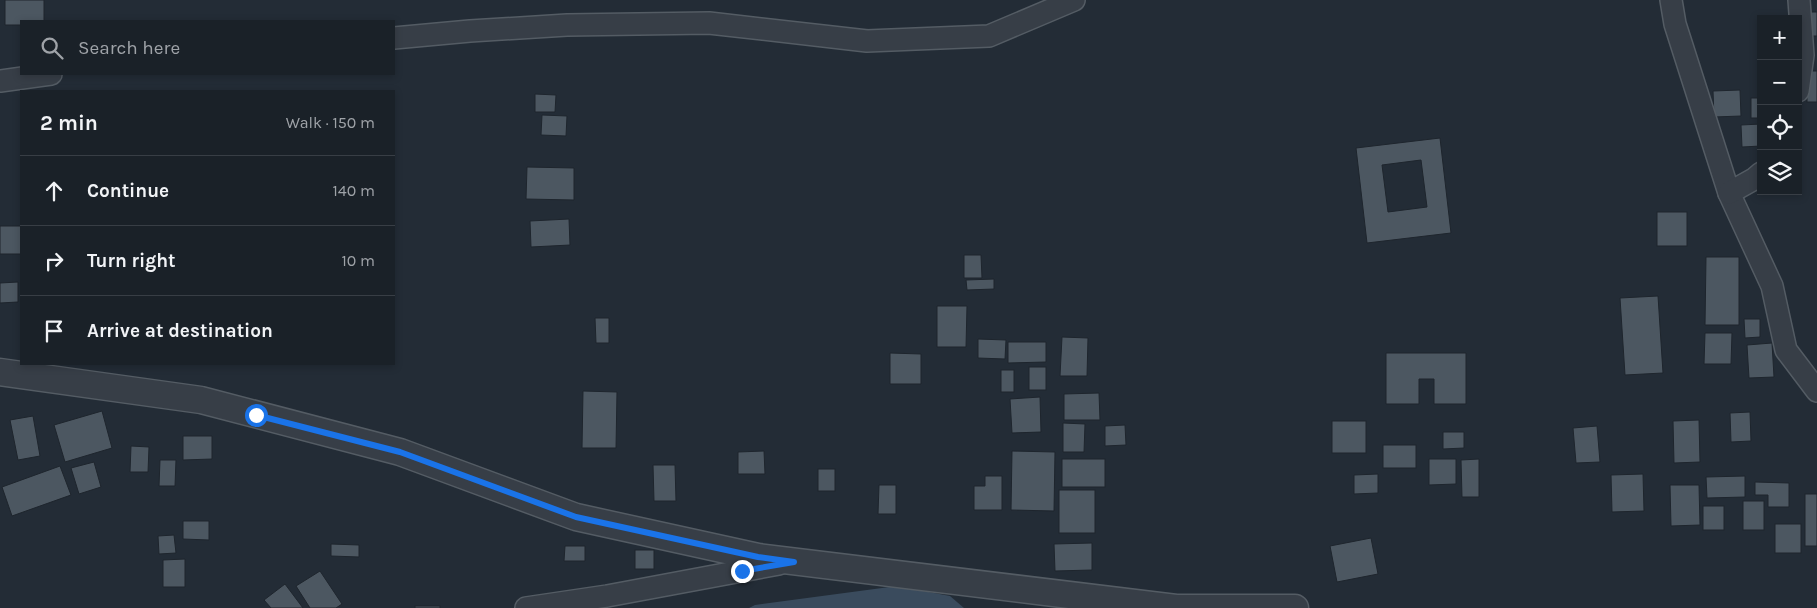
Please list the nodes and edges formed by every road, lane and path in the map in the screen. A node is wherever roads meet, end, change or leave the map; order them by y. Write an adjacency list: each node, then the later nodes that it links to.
1 (1074, 0): 4 (street)
2 (1671, 0): 9 (street)
3 (1799, 0): 5 (street)
4 (395, 38)
5 (1802, 62)
6 (43, 75): 7 (street)
7 (0, 81)
8 (1757, 176): 9 (street)
9 (1729, 194): 11 (street)
10 (0, 372): 12 (street)
11 (1817, 391)
12 (794, 562): 13 (street); 14 (street)
13 (526, 608)
14 (1295, 608)

